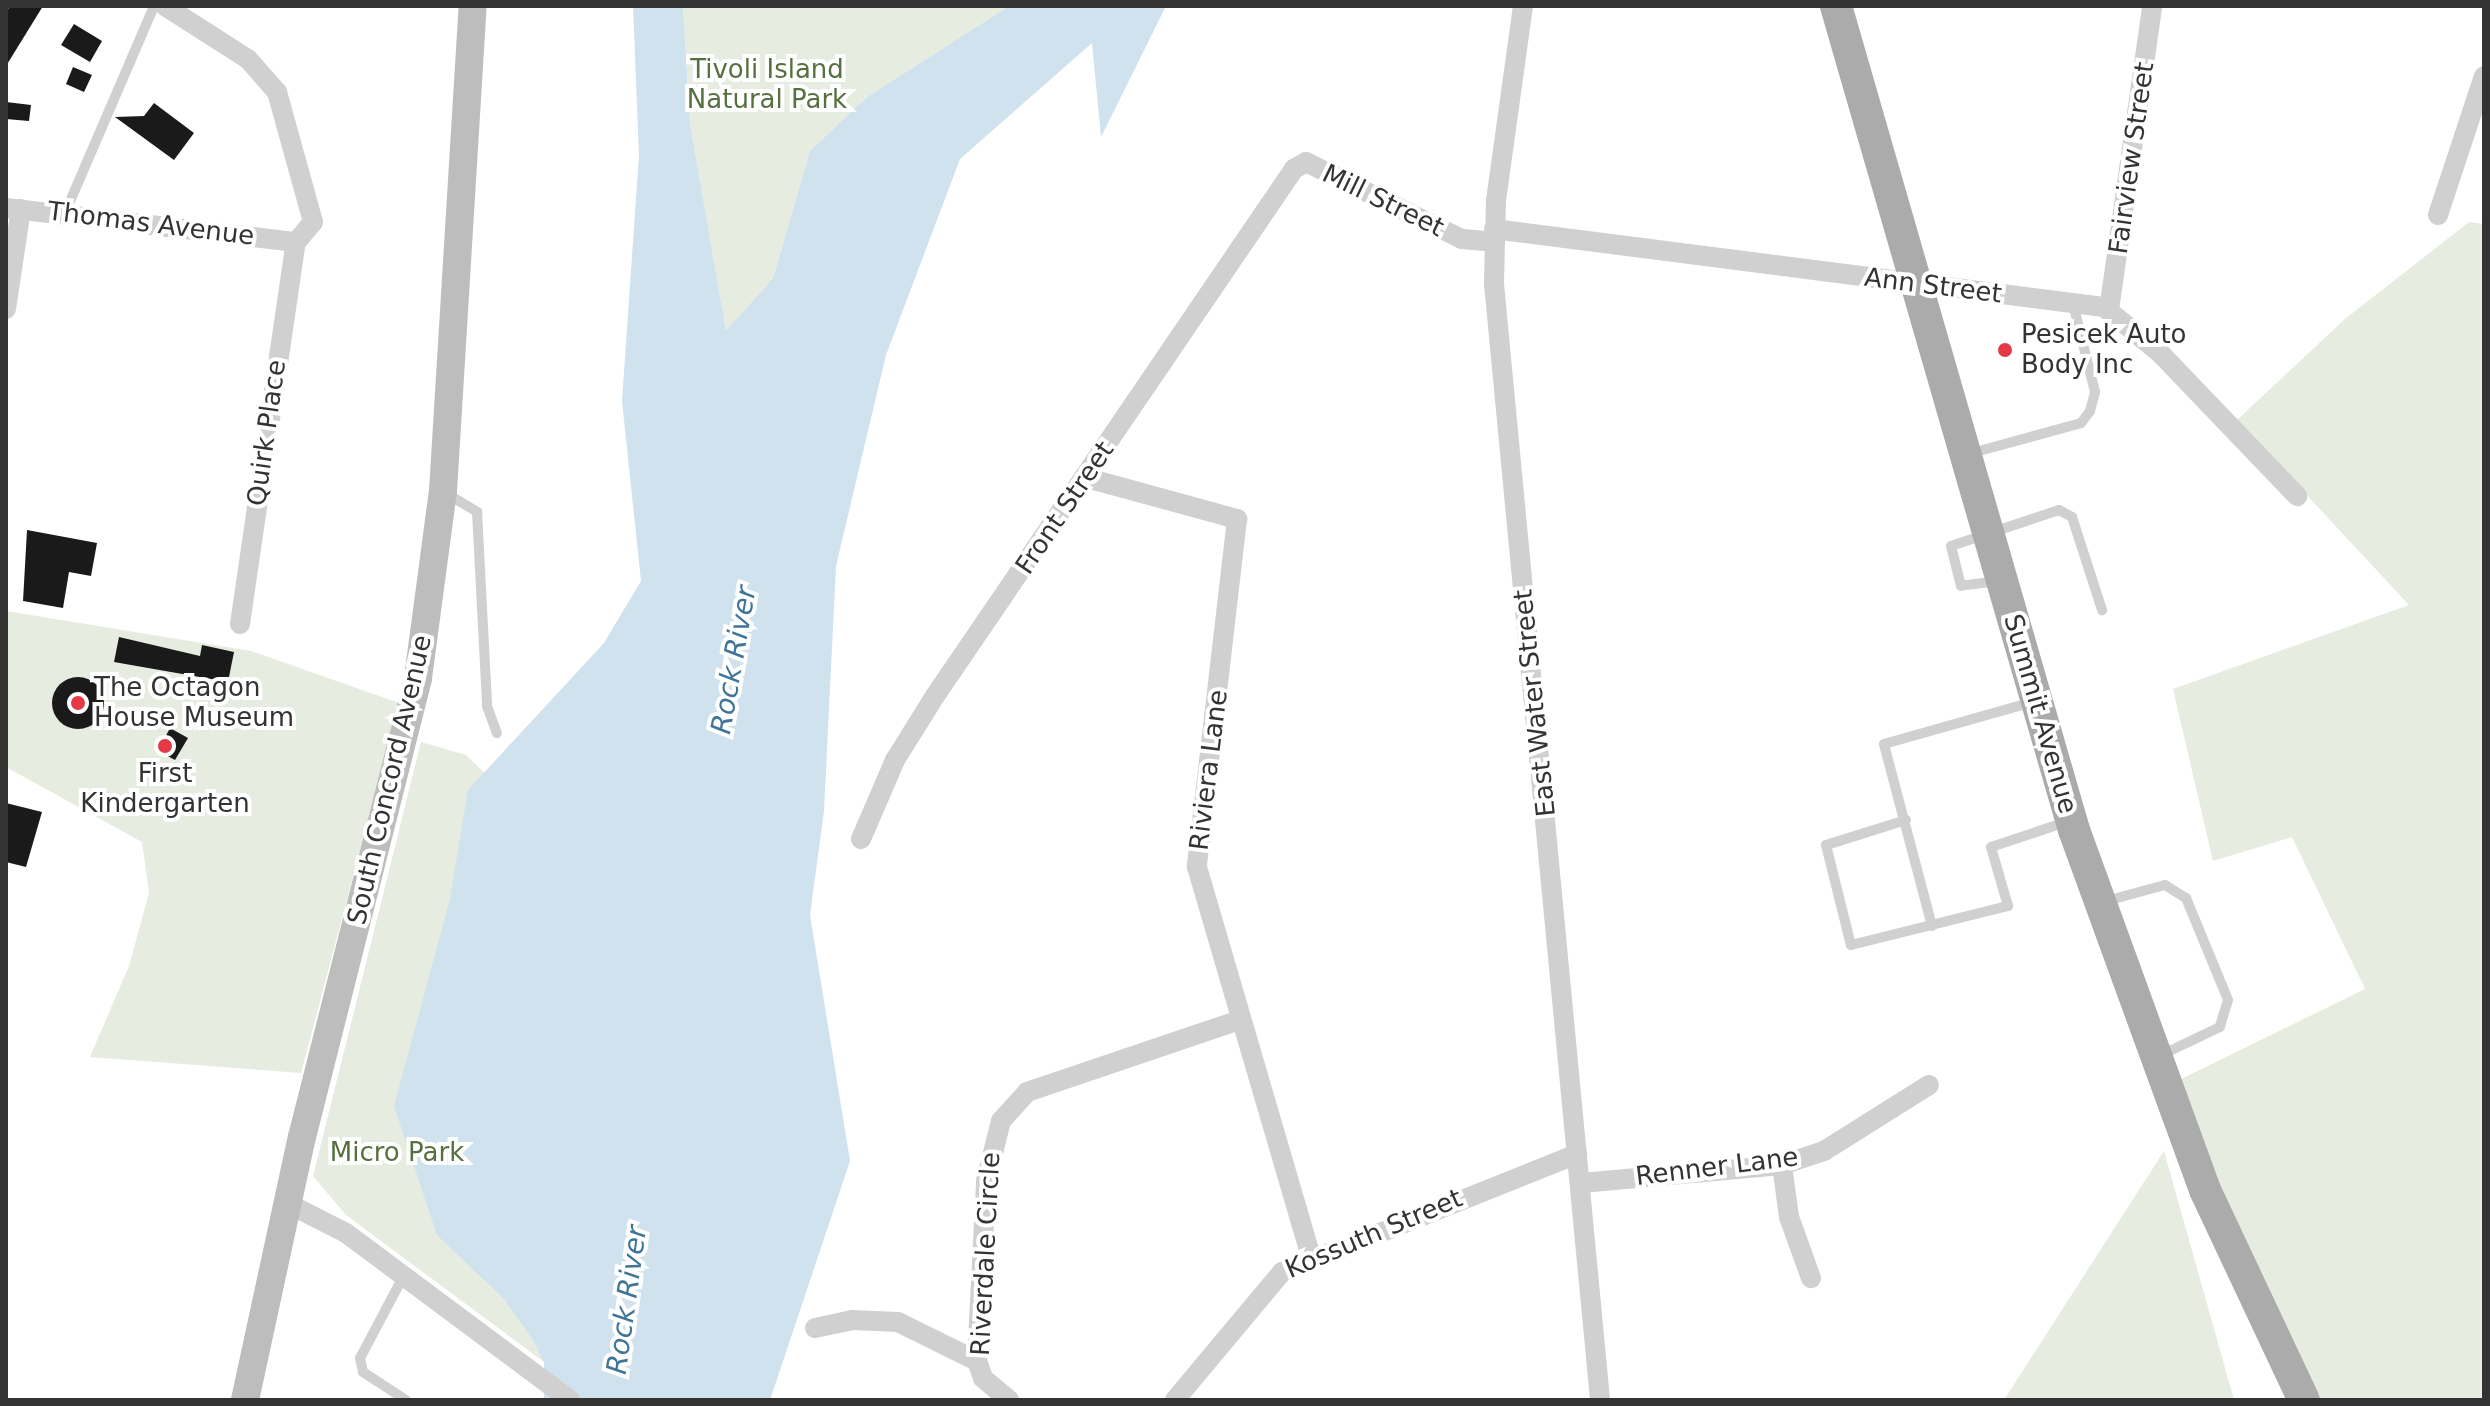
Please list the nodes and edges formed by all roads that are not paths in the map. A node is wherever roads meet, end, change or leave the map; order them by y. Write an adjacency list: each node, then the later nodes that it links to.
1 (154, 6): 10 (lane)
2 (165, 6): 13 (street, Quirk Place)
3 (473, 6): 20 (street, South Concord Avenue)
4 (1523, 6): 12 (street, East Water Street)
5 (1836, 6): 14 (main road, Summit Avenue)
6 (2152, 6): 17 (street, Fairview Street)
7 (2484, 76): 11 (street)
8 (1282, 185): 12 (street, Mill Street); 19 (street, Front Street)
9 (14, 208): 10 (street, Thomas Avenue); 16 (street)
10 (65, 213): 13 (street, Thomas Avenue)
11 (2438, 215)
12 (1494, 236): 14 (street, Ann Street); 35 (street, East Water Street)
13 (296, 242): 24 (street, Quirk Place)
14 (1914, 283): 15 (street, Ann Street); 18 (main road, Summit Avenue)
15 (2073, 304): 17 (street, Ann Street); 18 (lane)
16 (6, 309)
17 (2109, 310): 21 (street)
18 (1966, 455): 22 (main road, Summit Avenue)
19 (1087, 478): 29 (street, Front Street); 32 (street, Riviera Lane)
20 (443, 491): 26 (lane); 38 (street, South Concord Avenue)
21 (2297, 496)
22 (1987, 530): 23 (lane); 25 (main road, Summit Avenue)
23 (2102, 610)
24 (240, 624)
25 (2037, 701): 27 (lane); 28 (main road, Summit Avenue)
26 (497, 733)
27 (1906, 820): 31 (lane); 31 (lane)
28 (2071, 820): 30 (main road, Summit Avenue); 31 (lane)
29 (861, 839)
30 (2100, 902): 33 (main road, Summit Avenue); 33 (lane)
31 (1932, 926)
32 (1240, 1020): 39 (street, Riviera Lane); 43 (street, Riverdale Circle)
33 (2156, 1058): 50 (main road, Summit Avenue)
34 (1929, 1085): 36 (street, Renner Lane)
35 (1577, 1154): 37 (street, East Water Street); 39 (street, Kossuth Street)
36 (1782, 1165): 37 (street, Renner Lane); 41 (street)
37 (1581, 1183): 49 (street, East Water Street)
38 (287, 1203): 40 (street); 44 (street, South Concord Avenue)
39 (1311, 1256): 48 (street, Kossuth Street)
40 (404, 1275): 45 (lane); 46 (street)
41 (1811, 1278)
42 (815, 1328): 43 (street)
43 (977, 1361): 47 (street, Riverdale Circle)
44 (245, 1400)
45 (406, 1400)
46 (570, 1400)
47 (1009, 1400)
48 (1175, 1400)
49 (1600, 1400)
50 (2304, 1400)

